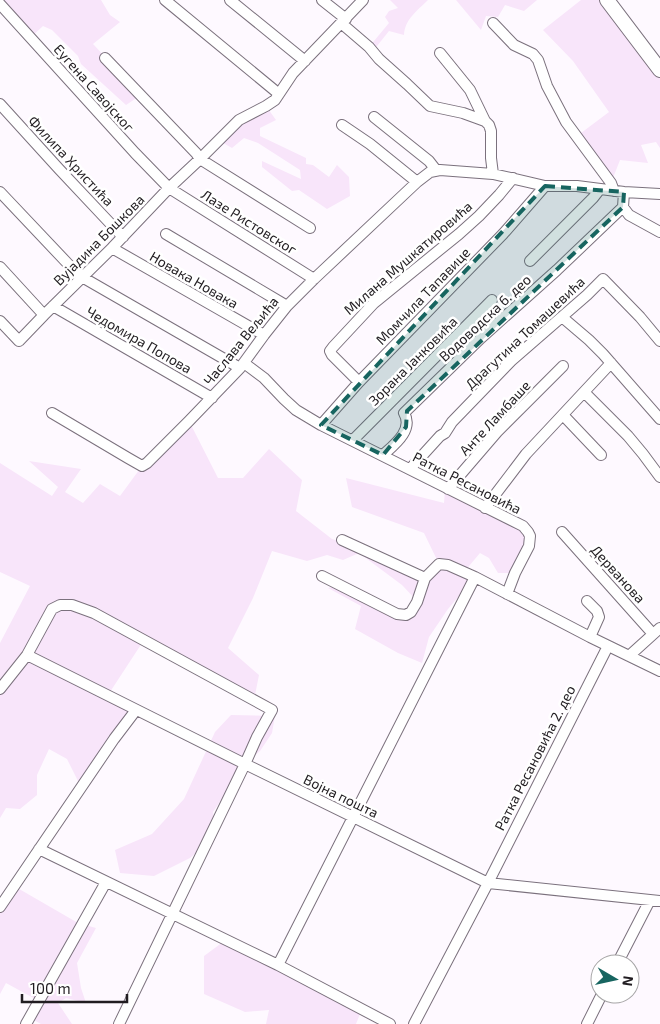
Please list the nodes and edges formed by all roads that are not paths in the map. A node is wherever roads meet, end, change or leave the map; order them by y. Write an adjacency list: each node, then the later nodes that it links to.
1 (165, 0): 13 (street)
2 (230, 0): 11 (street)
3 (322, 0): 7 (street)
4 (363, 0): 7 (street, Вујадина Бошкова)
5 (607, 0): 12 (main road)
6 (0, 4): 24 (street, Еугена Савојског)
7 (344, 21): 11 (street, Вујадина Бошкова); 16 (street)
8 (493, 23): 27 (street)
9 (440, 53): 16 (street)
10 (105, 58): 18 (street)
11 (305, 61): 13 (street, Вујадина Бошкова)
12 (660, 70)
13 (279, 94): 18 (street, Вујадина Бошкова)
14 (0, 104): 33 (street, Филипа Христића)
15 (374, 117): 19 (street)
16 (485, 121): 20 (street)
17 (342, 125): 22 (street)
18 (200, 159): 24 (street, Вујадина Бошкова); 30 (street)
19 (436, 170): 20 (street); 22 (street, Часлава Вељића)
20 (494, 174): 21 (street)
21 (514, 178): 23 (street); 52 (street, Милана Мушкатировића)
22 (417, 182): 38 (street, Часлава Вељића)
23 (545, 186): 25 (street); 52 (street, Момчила Тапавице)
24 (170, 188): 33 (street, Вујадина Бошкова); 38 (street, Лазе Ристовског)
25 (600, 189): 27 (street); 35 (street)
26 (0, 192): 37 (street, Ратка Ресановића)
27 (619, 192): 28 (street); 29 (street)
28 (660, 194)
29 (623, 207): 31 (street); 47 (street, Водоводска 6. део)
30 (310, 228)
31 (660, 232)
32 (166, 234): 41 (street)
33 (123, 237): 34 (street, Вујадина Бошкова)
34 (112, 248): 37 (street, Вујадина Бошкова); 46 (street, Новака Новака)
35 (530, 261)
36 (0, 267): 42 (street)
37 (82, 277): 40 (street, Вујадина Бошкова); 50 (street, Ратка Ресановића)
38 (314, 279): 41 (street, Часлава Вељића)
39 (492, 300): 45 (street, Зорана Јанковића)
40 (53, 306): 42 (street, Вујадина Бошкова); 54 (street, Чедомира Попова)
41 (287, 306): 46 (street, Часлава Вељића)
42 (44, 315): 44 (street, Вујадина Бошкова)
43 (562, 316): 48 (street, Драгутина Томашевића); 49 (street); 64 (street, Драгутина Томашевића)
44 (0, 322)
45 (468, 324): 47 (street); 55 (street, Зорана Јанковића)
46 (264, 335): 50 (street, Часлава Вељића)
47 (481, 338): 57 (street, Водоводска 6. део)
48 (660, 341)
49 (611, 363): 53 (street); 59 (street)
50 (242, 365): 54 (street, Часлава Вељића); 60 (street, Ратка Ресановића)
51 (563, 366): 66 (street, Анте Ламбаше)
52 (359, 382): 60 (street, Момчила Тапавице)
53 (584, 392): 58 (street); 65 (street)
54 (212, 398): 56 (street, Часлава Вељића)
55 (389, 405): 57 (street); 61 (street, Зорана Јанковића)
56 (52, 413)
57 (404, 413): 63 (street)
58 (563, 415): 62 (street); 67 (street)
59 (660, 419)
60 (320, 425): 61 (street, Ратка Ресановића)
61 (353, 440): 63 (street, Ратка Ресановића)
62 (601, 454)
63 (383, 455): 64 (street, Ратка Ресановића)
64 (410, 470): 66 (street, Ратка Ресановића)
65 (660, 477)
66 (448, 489): 67 (street, Ратка Ресановића)
67 (485, 508): 73 (street, Ратка Ресановића)
68 (562, 532): 75 (street, Дерванова)
69 (342, 540): 72 (street)
70 (322, 576): 72 (street)
71 (475, 577): 72 (street); 73 (street); 84 (street)
72 (425, 578)
73 (507, 594): 76 (street)
74 (587, 601): 76 (street)
75 (657, 631): 79 (street)
76 (590, 637): 77 (street)
77 (608, 646): 79 (street); 87 (street, Ратка Ресановића 2. део)
78 (27, 655): 81 (street); 82 (street, Војна пошта); 83 (street)
79 (630, 656): 80 (street)
80 (660, 671)
81 (0, 689)
82 (136, 710): 83 (street, Војна пошта); 85 (street)
83 (245, 764): 84 (street, Војна пошта); 90 (street)
84 (353, 818): 87 (street, Војна пошта); 92 (street)
85 (39, 849): 86 (street); 89 (street)
86 (106, 882): 90 (street); 94 (street)
87 (488, 883): 88 (street, Војна пошта); 97 (street, Ратка Ресановића 2. део)
88 (655, 900): 91 (street)
89 (0, 907)
90 (172, 914): 92 (street); 95 (street)
91 (623, 954)
92 (278, 965): 96 (street)
93 (597, 1004): 98 (street)
94 (26, 1024)
95 (119, 1024)
96 (390, 1024)
97 (414, 1024)
98 (587, 1024)

